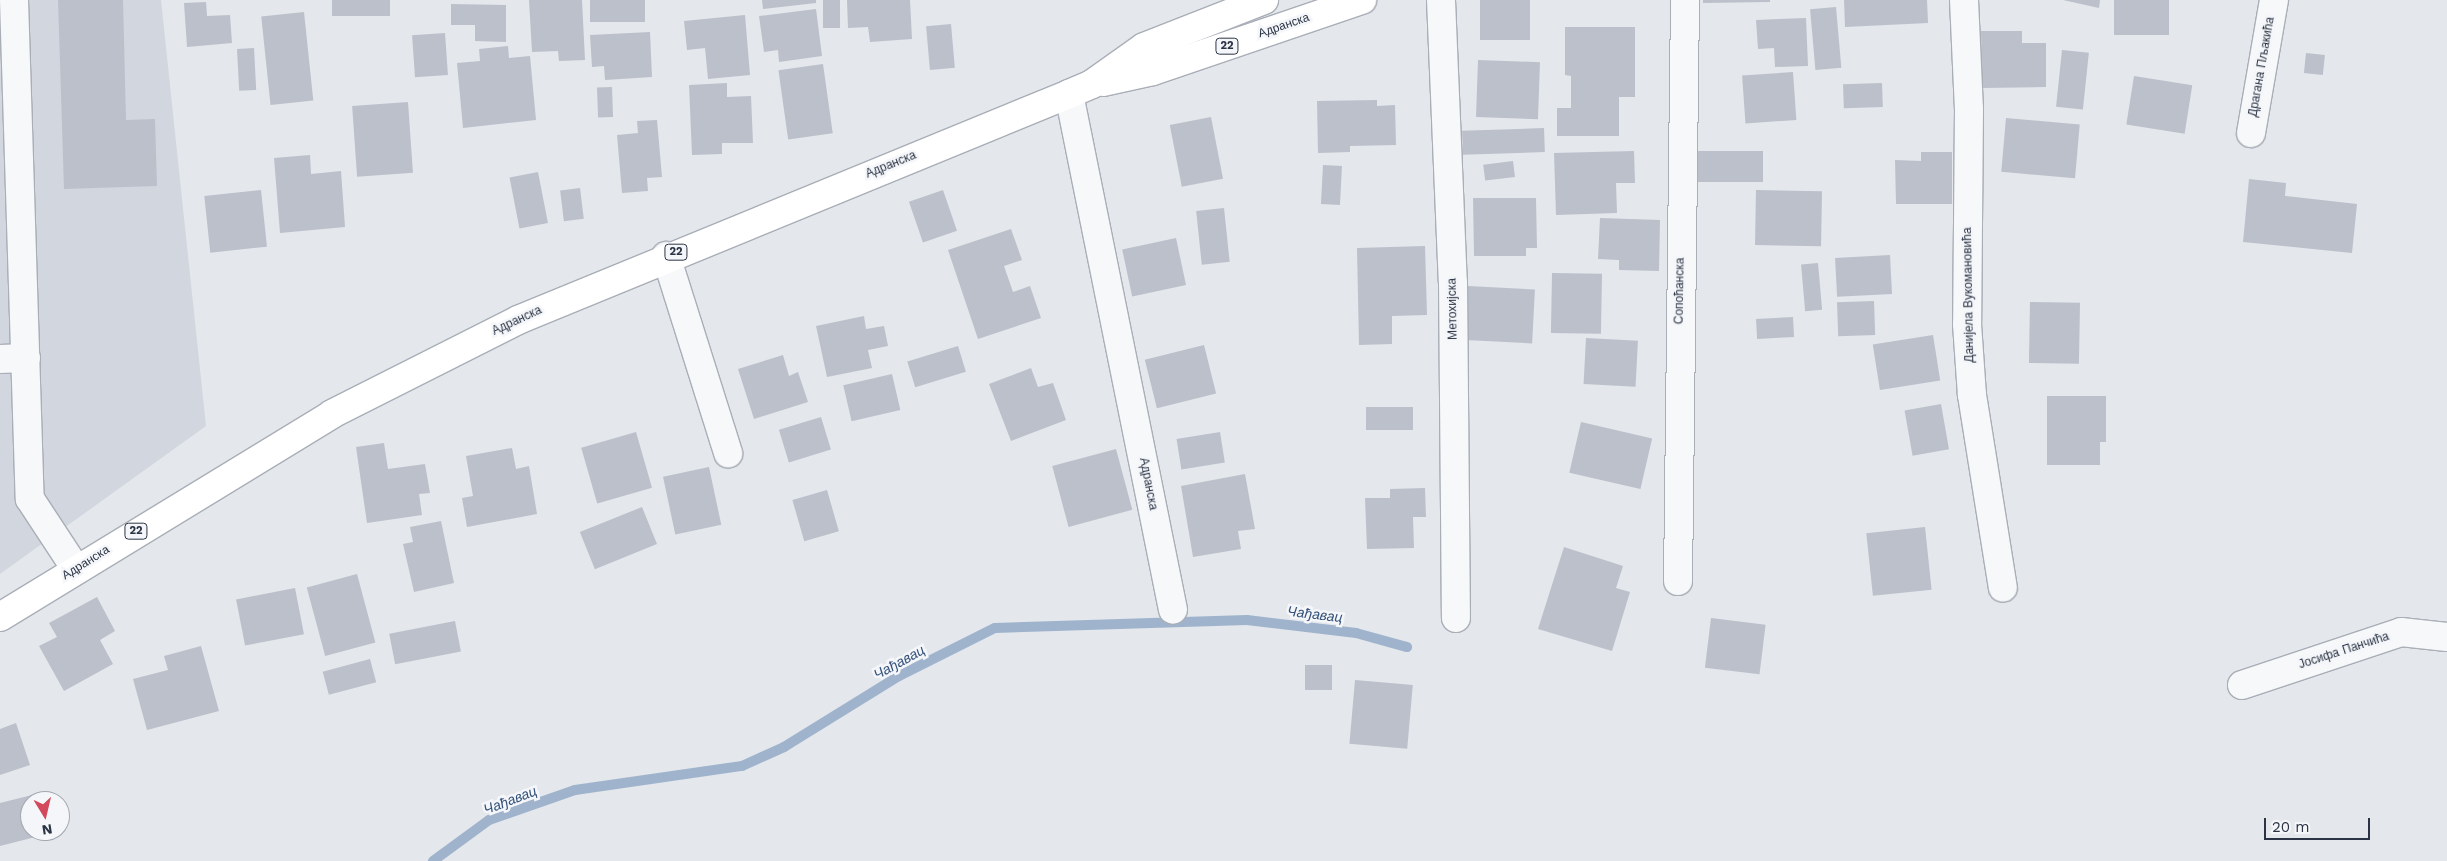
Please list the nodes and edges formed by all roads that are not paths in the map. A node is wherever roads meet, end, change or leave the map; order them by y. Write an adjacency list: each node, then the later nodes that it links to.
1 (14, 0): 9 (street)
2 (1264, 0): 8 (main road, Адранска / 22)
3 (1362, 0): 8 (main road, Адранска / 22)
4 (1441, 0): 19 (street, Метохијска)
5 (1685, 0): 15 (street, Сопоћанска)
6 (1964, 0): 16 (street, Данијела Вукомановића)
7 (2274, 0): 10 (street, Драгана Пљакића)
8 (1080, 89): 11 (main road, Адранска / 22); 17 (street, Адранска)
9 (9, 103): 12 (street)
10 (2251, 133)
11 (666, 256): 13 (street); 14 (main road, Адранска / 22)
12 (13, 359): 14 (street)
13 (728, 453)
14 (76, 569): 18 (main road, Адранска / 22)
15 (1678, 582)
16 (2003, 588)
17 (1173, 610)
18 (0, 617)
19 (1456, 618)
20 (2447, 637): 21 (street, Јосифа Панчића)
21 (2242, 685)

